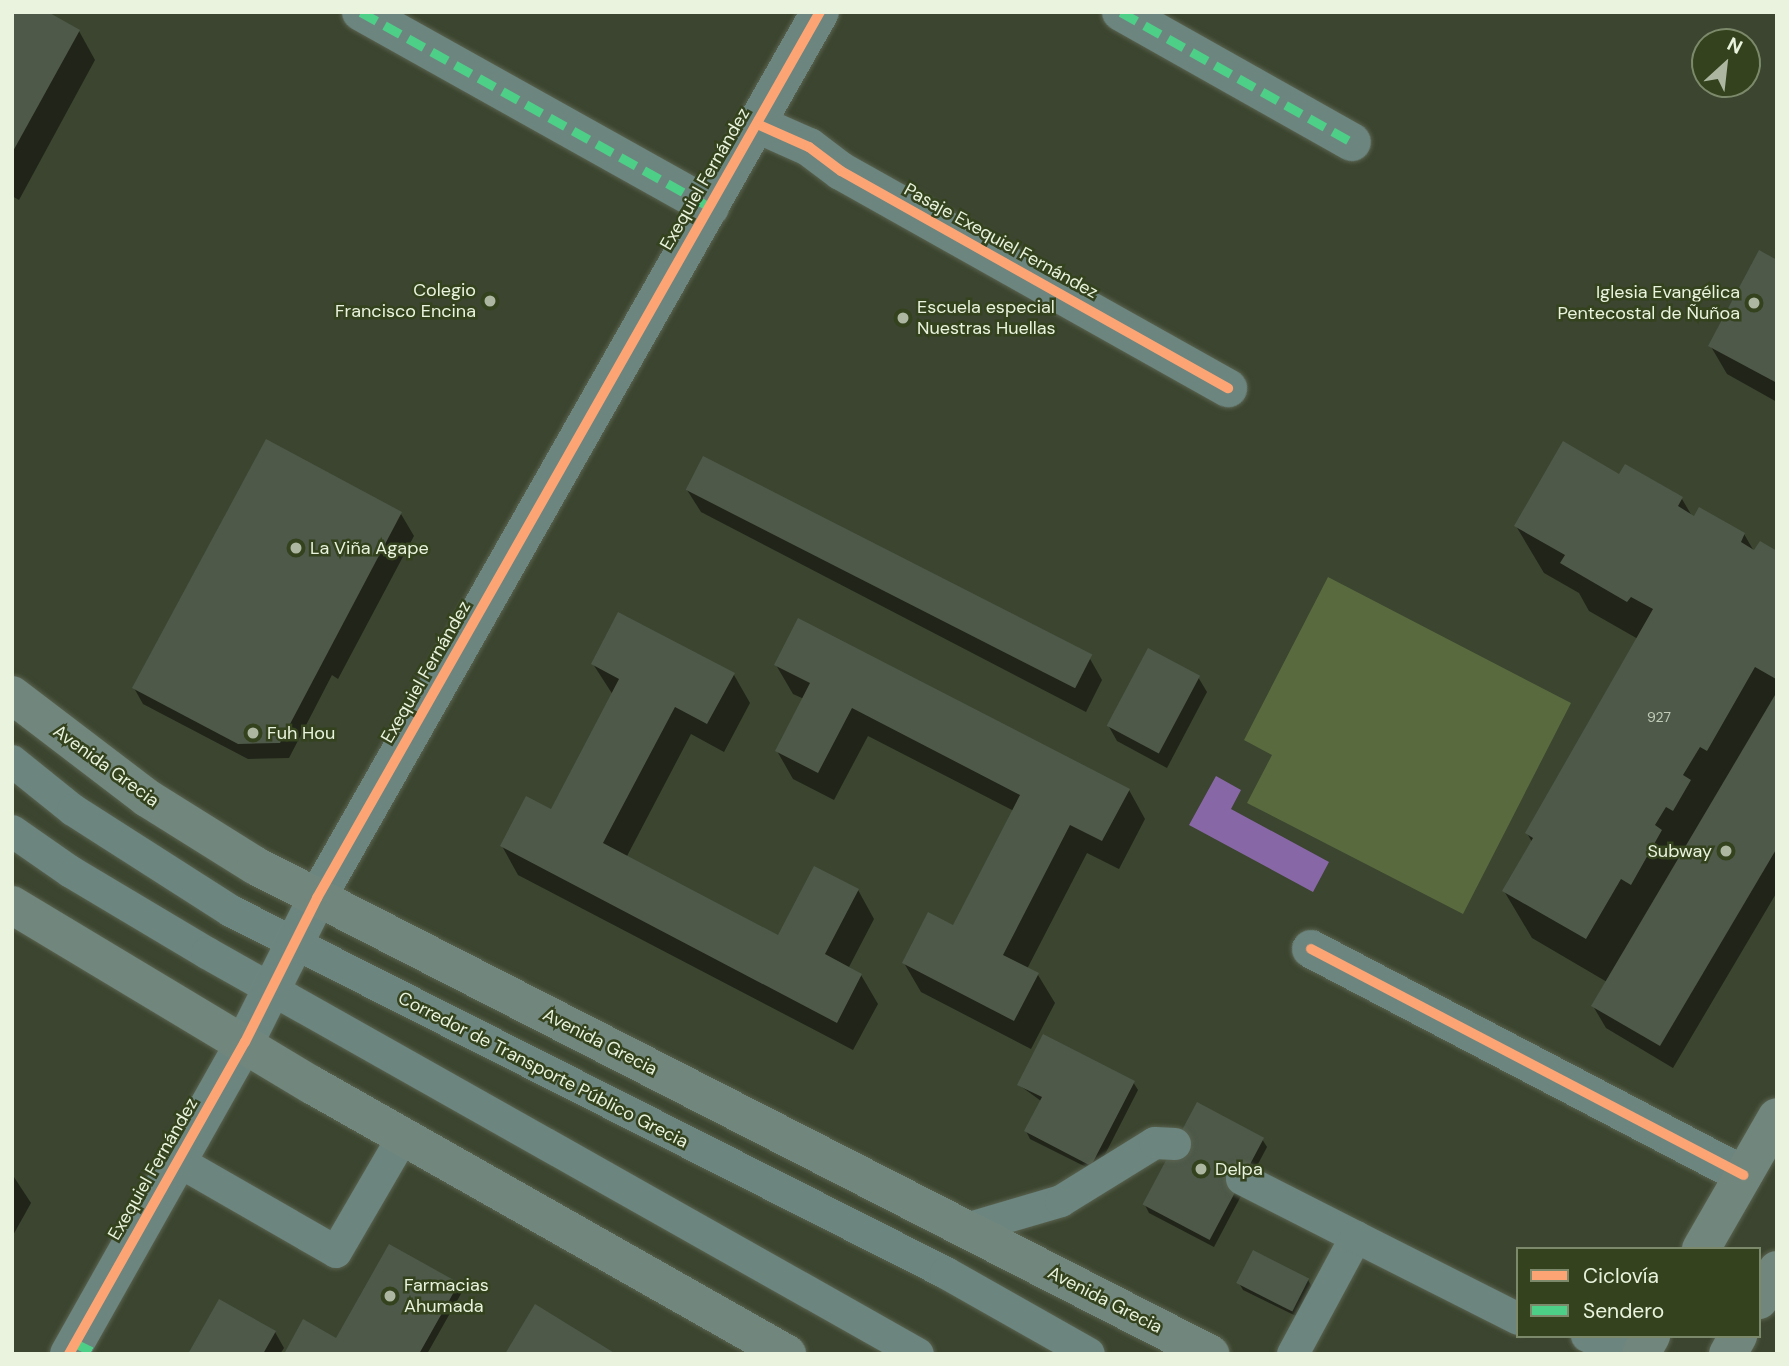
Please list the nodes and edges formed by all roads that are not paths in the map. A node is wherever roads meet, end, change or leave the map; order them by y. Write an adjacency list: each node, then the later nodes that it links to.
1 (361, 12): 6 (street)
2 (820, 12): 4 (street, Exequiel Fernández)
3 (1121, 12): 5 (street)
4 (757, 124): 6 (street, Exequiel Fernández); 7 (street, Pasaje Exequiel Fernández)
5 (1352, 142)
6 (710, 207): 11 (street, Exequiel Fernández)
7 (1228, 388)
8 (12, 695): 11 (main road, Avenida Grecia)
9 (12, 761): 13 (lane, Corredor de Transporte Público Grecia)
10 (12, 831): 15 (lane)
11 (317, 898): 13 (street, Exequiel Fernández); 23 (main road, Avenida Grecia)
12 (12, 905): 16 (main road)
13 (294, 943): 15 (street, Exequiel Fernández); 35 (lane, Corredor de Transporte Público Grecia)
14 (1311, 949): 21 (street)
15 (272, 988): 16 (street, Exequiel Fernández); 34 (lane)
16 (245, 1042): 18 (main road); 20 (street, Exequiel Fernández)
17 (1777, 1117): 21 (main road)
18 (403, 1137): 20 (lane); 33 (main road)
19 (1175, 1144): 23 (lane)
20 (178, 1161): 32 (street, Exequiel Fernández)
21 (1743, 1175): 25 (main road)
22 (1242, 1179): 24 (lane)
23 (966, 1228): 36 (main road, Avenida Grecia)
24 (1356, 1237): 28 (lane); 37 (lane)
25 (1702, 1247)
26 (1777, 1270): 27 (main road)
27 (1761, 1297)
28 (1516, 1318)
29 (1591, 1338): 38 (lane)
30 (1650, 1338): 39 (main road)
31 (1737, 1338): 40 (main road)
32 (80, 1350)
33 (787, 1354)
34 (918, 1354)
35 (1089, 1354)
36 (1210, 1354)
37 (1293, 1354)
38 (1626, 1354)
39 (1641, 1354)
40 (1728, 1354)

